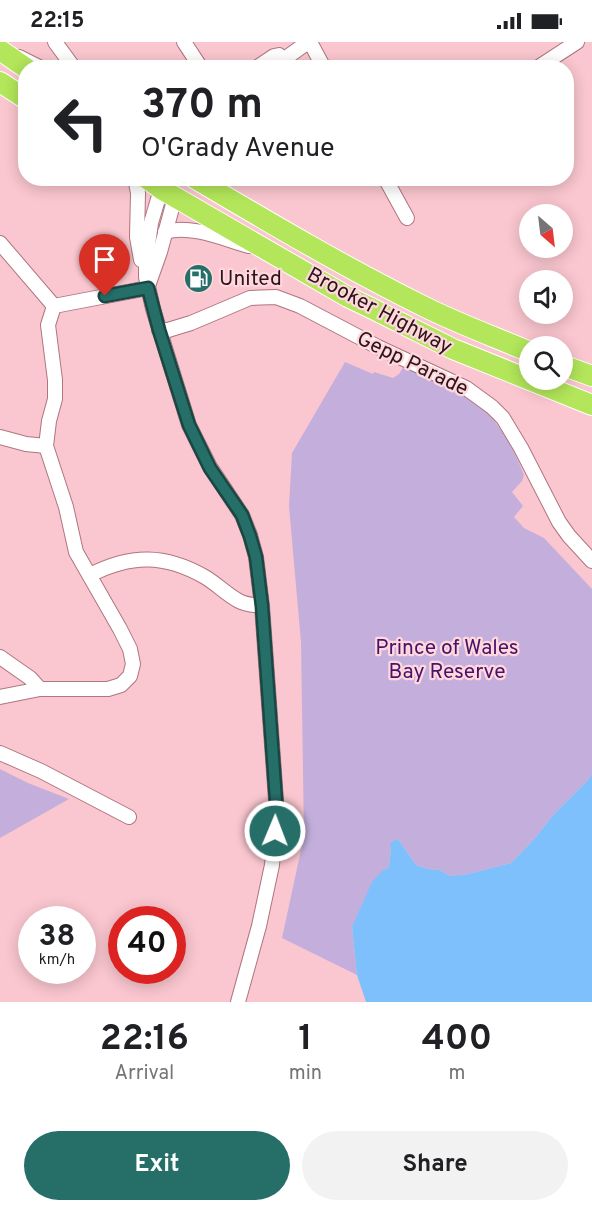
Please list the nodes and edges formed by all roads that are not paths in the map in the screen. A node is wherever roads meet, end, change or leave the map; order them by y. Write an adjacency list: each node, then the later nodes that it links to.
1 (55, 42): 7 (street)
2 (184, 42): 8 (street)
3 (577, 42): 12 (street)
4 (304, 44): 9 (street); 10 (street); 11 (street)
5 (0, 50): 6 (street); 13 (highway)
6 (23, 60)
7 (68, 60)
8 (195, 60)
9 (268, 60)
10 (283, 60)
11 (317, 60)
12 (549, 60)
13 (18, 62)
14 (0, 82): 15 (highway)
15 (18, 94)
16 (137, 186): 26 (street)
17 (165, 186): 26 (street)
18 (166, 186): 23 (street)
19 (169, 186): 25 (highway, Brooker Highway)
20 (215, 186): 29 (highway, Brooker Highway)
21 (389, 186): 22 (street)
22 (407, 218)
23 (165, 232): 25 (street); 26 (street)
24 (0, 243): 27 (street)
25 (272, 252): 32 (highway, Brooker Highway)
26 (148, 283): 27 (street); 28 (street)
27 (54, 306): 34 (street)
28 (159, 330): 35 (street, Gepp Parade); 37 (street)
29 (519, 347)
30 (573, 369): 31 (highway)
31 (592, 376)
32 (592, 405)
33 (0, 437): 34 (street)
34 (46, 446): 36 (street)
35 (592, 561)
36 (90, 575): 37 (street); 39 (street)
37 (262, 606): 43 (street)
38 (0, 657): 39 (street)
39 (40, 689): 40 (street)
40 (0, 697)
41 (0, 753): 42 (street)
42 (129, 817)
43 (238, 1002)

